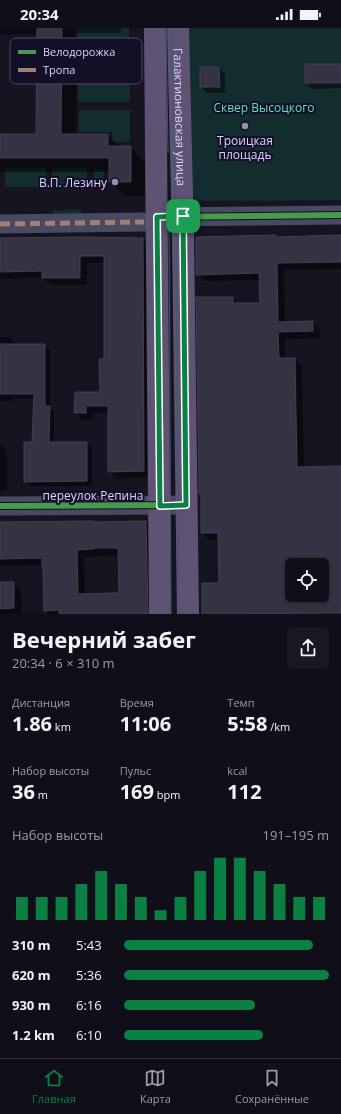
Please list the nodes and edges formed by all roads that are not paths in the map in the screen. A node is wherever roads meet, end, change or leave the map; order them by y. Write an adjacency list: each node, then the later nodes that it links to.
1 (155, 28): 5 (main road, Галактионовская улица)
2 (178, 28): 4 (main road, Галактионовская улица)
3 (341, 215): 4 (street)
4 (183, 216): 5 (street); 7 (main road, Галактионовская улица)
5 (151, 220): 6 (street); 9 (main road, Галактионовская улица)
6 (0, 224)
7 (186, 505): 9 (street, переулок Репина); 11 (main road, Галактионовская улица)
8 (0, 506): 9 (street, переулок Репина)
9 (160, 506): 10 (main road, Галактионовская улица)
10 (160, 614)
11 (188, 614)

